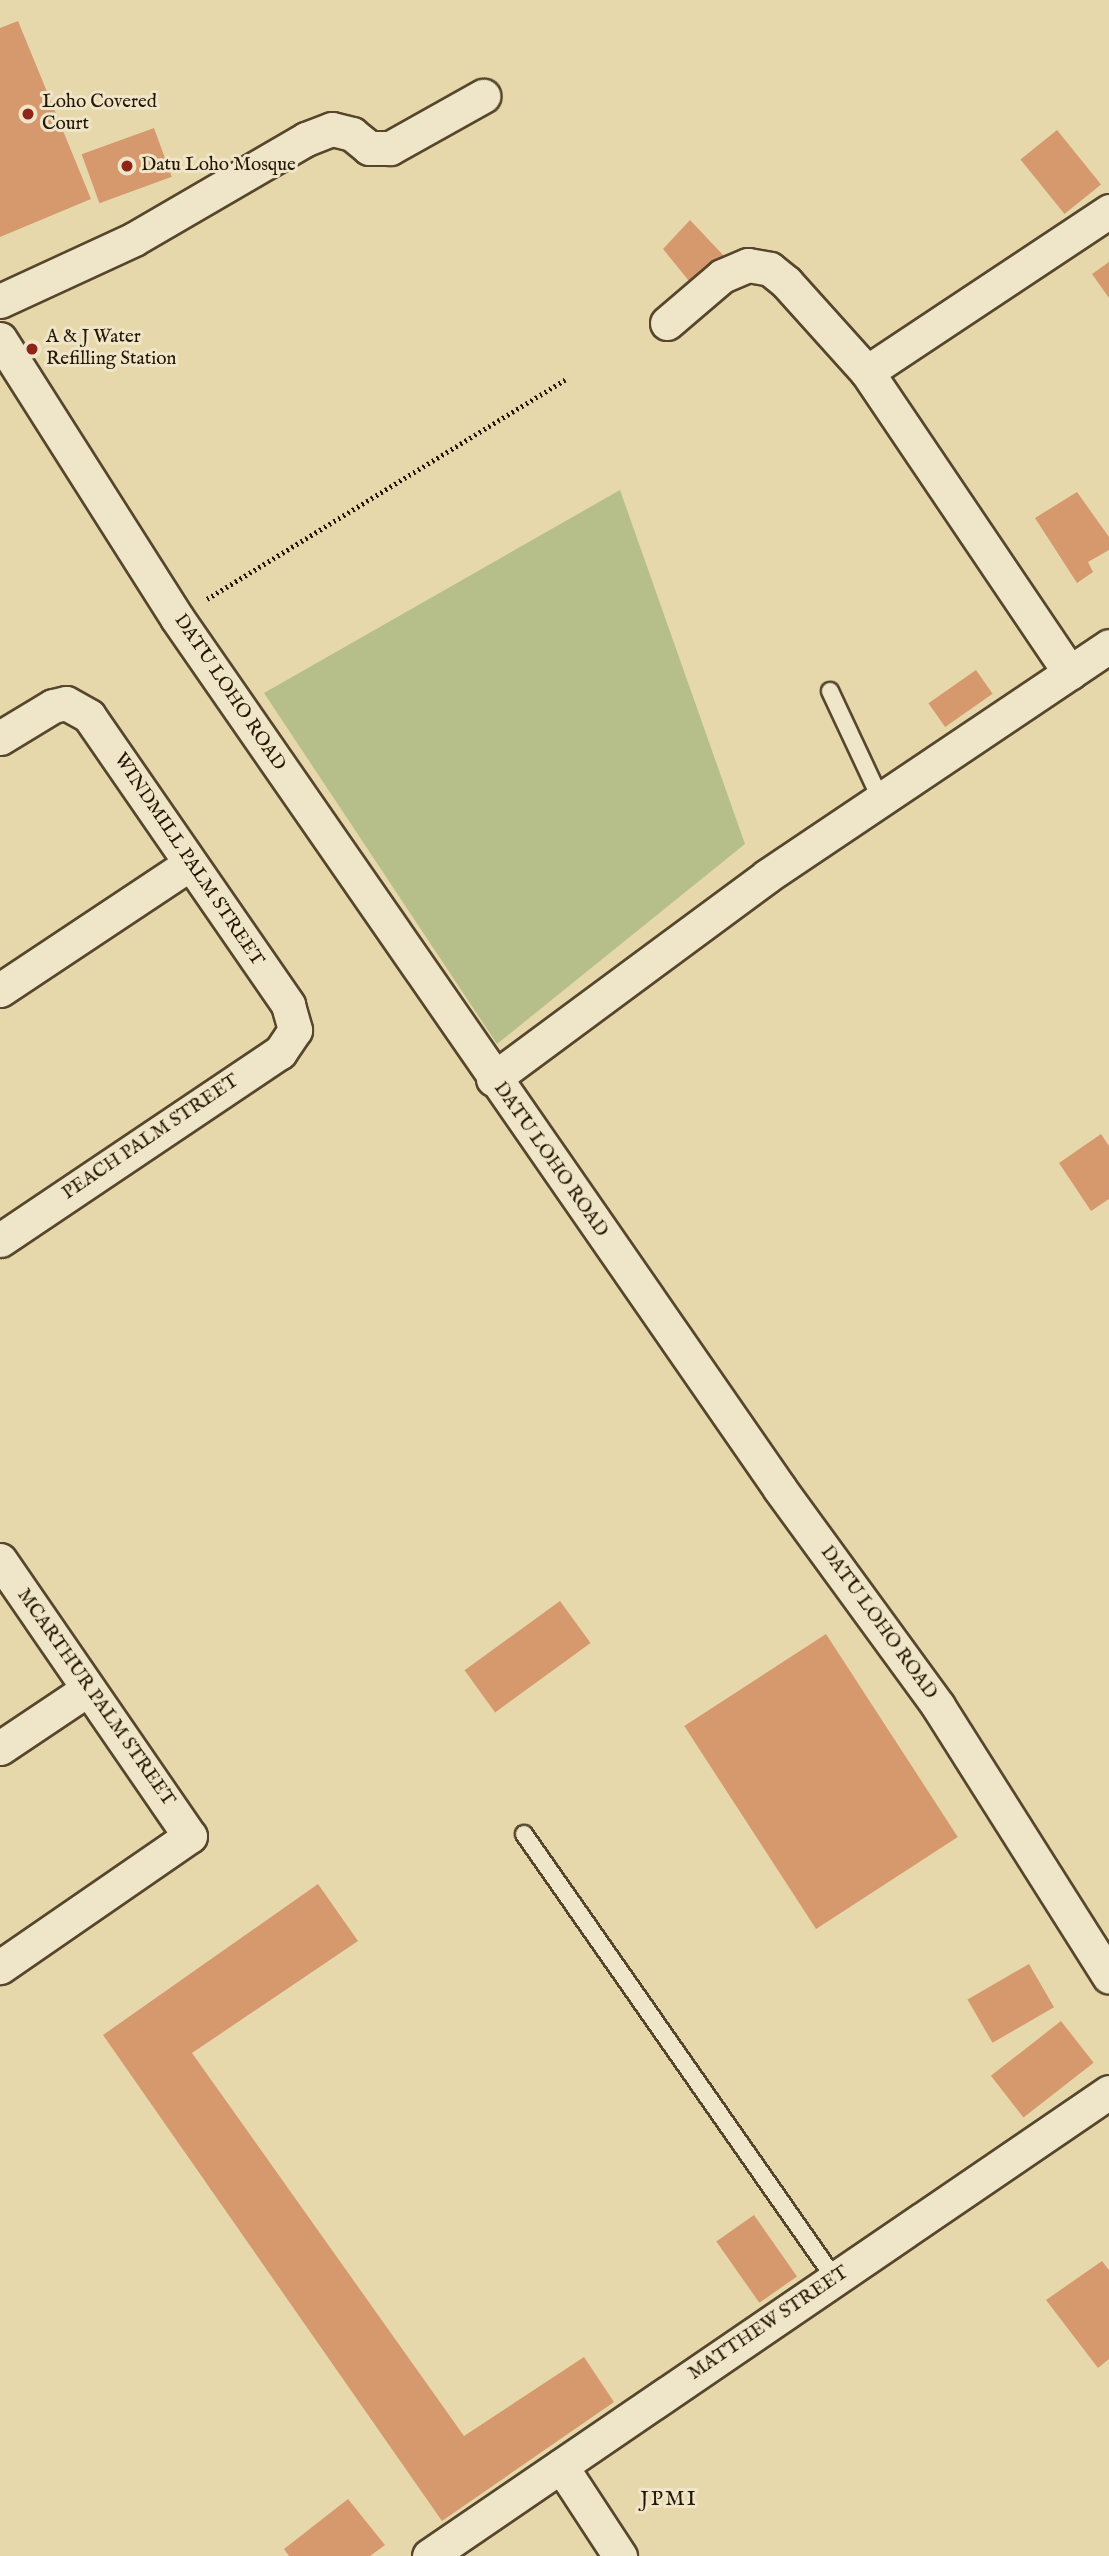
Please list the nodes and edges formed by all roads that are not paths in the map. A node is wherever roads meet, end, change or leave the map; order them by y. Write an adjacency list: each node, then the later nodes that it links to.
1 (483, 96): 3 (street)
2 (1109, 211): 6 (street)
3 (0, 301)
4 (667, 323): 6 (street)
5 (0, 339): 15 (street, DATU LOHO ROAD)
6 (867, 372): 8 (street)
7 (1109, 646): 8 (street)
8 (1070, 673): 11 (street)
9 (830, 691): 11 (lane)
10 (0, 738): 12 (street, WINDMILL PALM STREET)
11 (882, 802): 15 (street)
12 (191, 864): 13 (street); 14 (street, WINDMILL PALM STREET)
13 (0, 990)
14 (295, 1030): 16 (street, PEACH PALM STREET)
15 (493, 1079): 22 (street, DATU LOHO ROAD)
16 (0, 1240)
17 (0, 1560): 18 (street, MCARTHUR PALM STREET)
18 (88, 1689): 19 (street); 21 (street, MCARTHUR PALM STREET)
19 (0, 1748)
20 (524, 1833): 24 (lane)
21 (0, 1967)
22 (1109, 1976)
23 (1109, 2092): 24 (street, MATTHEW STREET)
24 (835, 2278): 25 (street, MATTHEW STREET)
25 (561, 2466): 26 (street, MATTHEW STREET); 27 (street)
26 (429, 2556)
27 (620, 2556)

